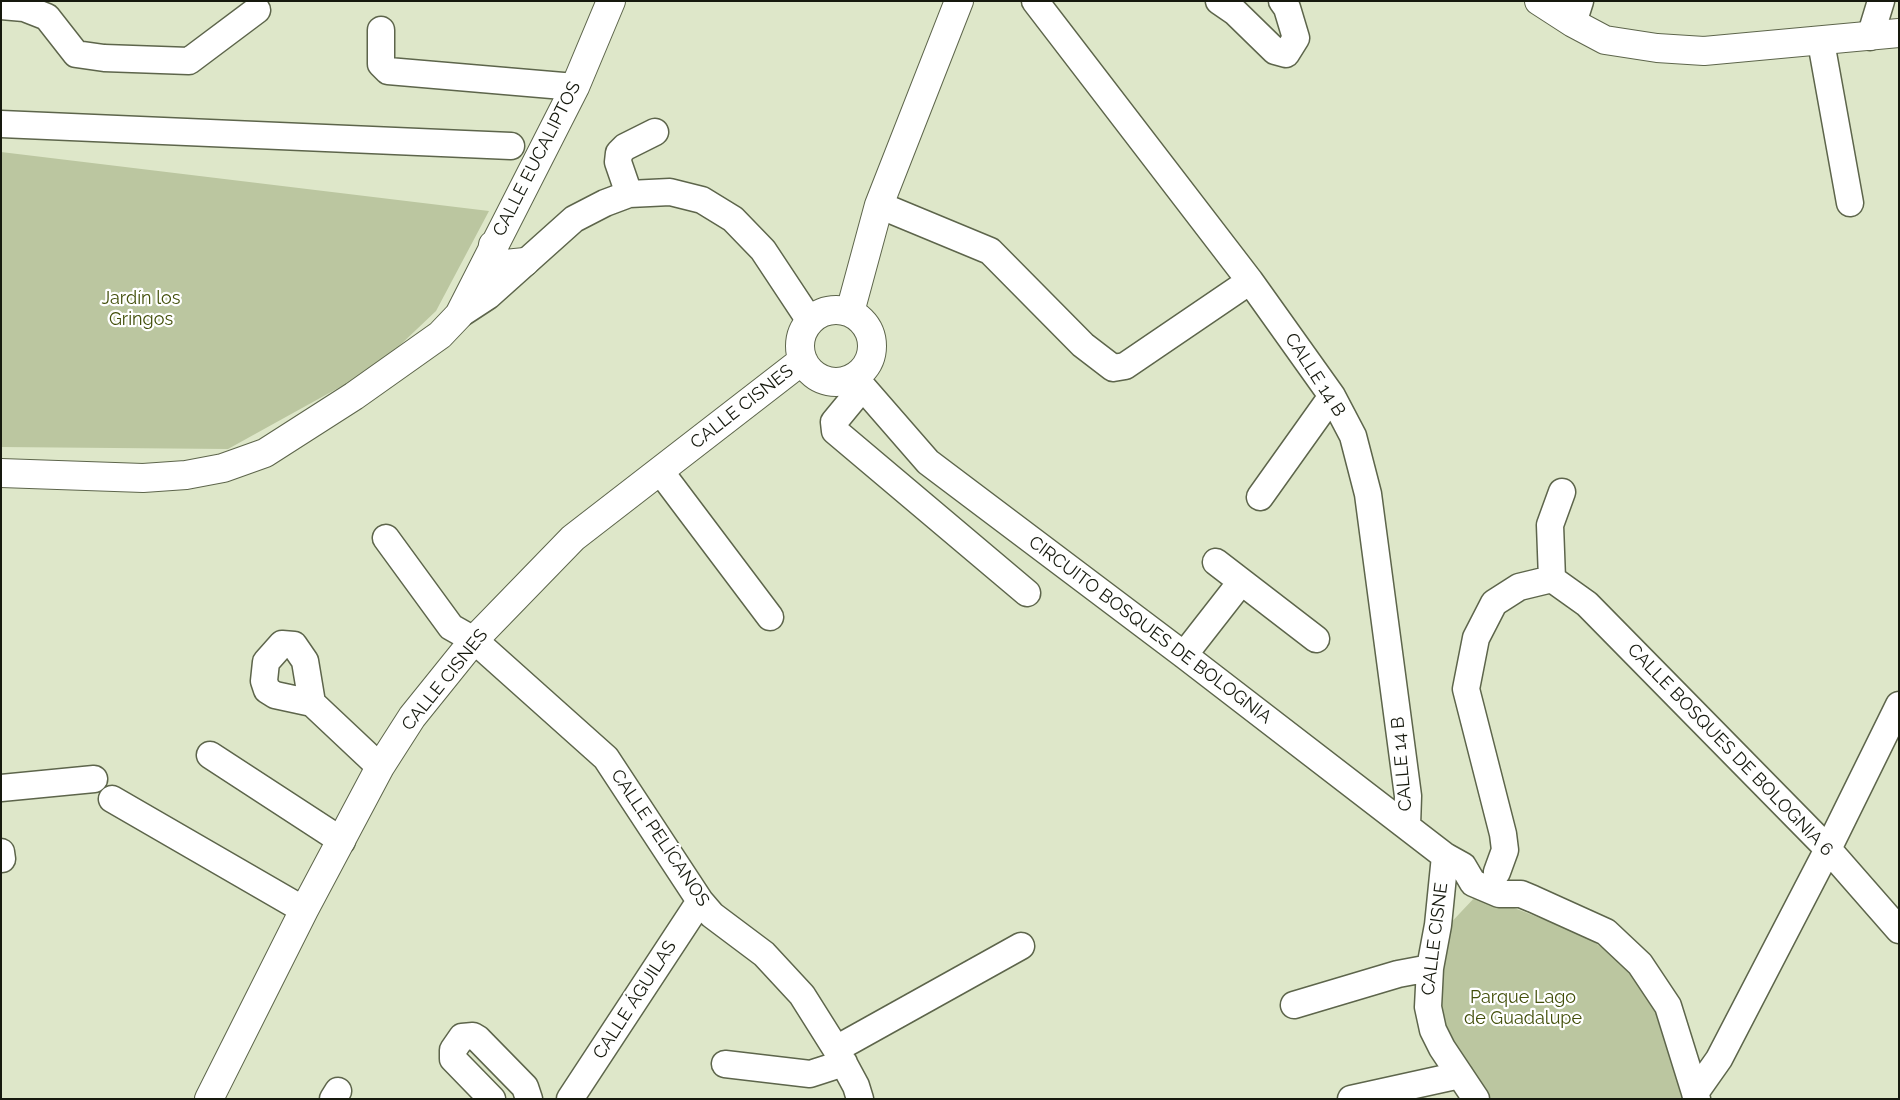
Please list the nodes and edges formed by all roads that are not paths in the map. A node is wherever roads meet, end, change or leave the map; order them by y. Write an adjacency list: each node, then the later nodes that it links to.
1 (610, 1): 15 (main road, CALLE EUCALIPTOS)
2 (959, 1): 21 (main road)
3 (1220, 1): 4 (street)
4 (1282, 1)
5 (1539, 1): 10 (main road)
6 (1880, 1): 13 (street)
7 (1041, 3): 24 (street, CALLE 14 B)
8 (1, 6): 9 (street)
9 (257, 10)
10 (1577, 12): 14 (main road)
11 (381, 30): 15 (street)
12 (1899, 33): 13 (main road)
13 (1870, 37): 14 (main road)
14 (1821, 42): 20 (street)
15 (575, 87): 22 (main road, CALLE EUCALIPTOS)
16 (1, 124): 18 (street)
17 (655, 132): 19 (street)
18 (511, 146)
19 (628, 194): 23 (street); 27 (street)
20 (1850, 203)
21 (879, 205): 24 (street); 25 (main road)
22 (493, 245): 23 (main road); 26 (main road, CALLE EUCALIPTOS)
23 (525, 262): 26 (street)
24 (1250, 281): 31 (street, CALLE 14 B)
25 (850, 312): 27 (main road); 29 (main road)
26 (459, 315): 30 (main road, CALLE EUCALIPTOS)
27 (810, 321): 28 (main road)
28 (803, 360): 29 (main road); 33 (main road, CALLE CISNES)
29 (858, 382): 42 (street); 46 (street, CIRCUITO BOSQUES DE BOLOGNIA)
30 (354, 396): 32 (main road); 34 (main road, CALLE EUCALIPTOS); 35 (main road)
31 (1332, 396): 37 (street); 54 (street, CALLE 14 B)
32 (1, 460)
33 (660, 471): 43 (street); 45 (main road, CALLE CISNES)
34 (1, 474)
35 (1, 485)
36 (1562, 492): 40 (street)
37 (1260, 497)
38 (386, 538): 45 (street, CALLE PELÍCANOS)
39 (1216, 562): 41 (street)
40 (1552, 579): 56 (street, CALLE BOSQUES DE BOLOGNIA 6); 60 (street)
41 (1241, 582): 44 (street); 46 (street)
42 (1027, 593)
43 (770, 618)
44 (1316, 639)
45 (474, 640): 50 (main road, CALLE CISNES); 62 (street, CALLE PELÍCANOS)
46 (1184, 655): 54 (street, CIRCUITO BOSQUES DE BOLOGNIA)
47 (312, 703): 50 (street)
48 (1899, 705): 56 (street)
49 (210, 755): 55 (street)
50 (380, 767): 55 (main road, CALLE CISNES)
51 (94, 779): 52 (street)
52 (1, 788)
53 (112, 799): 63 (street)
54 (1407, 826): 59 (street, CIRCUITO BOSQUES DE BOLOGNIA)
55 (342, 840): 63 (main road, CALLE CISNES)
56 (1828, 850): 64 (street, CALLE BOSQUES DE BOLOGNIA 6); 71 (street)
57 (1, 852): 58 (street)
58 (2, 859)
59 (1454, 861): 60 (street, CIRCUITO BOSQUES DE BOLOGNIA); 61 (street, CIRCUITO BOSQUES DE BOLOGNIA); 66 (street, CALLE CISNE)
60 (1497, 872): 61 (street, CIRCUITO BOSQUES DE BOLOGNIA)
61 (1520, 894): 71 (street, CIRCUITO BOSQUES DE BOLOGNIA)
62 (700, 901): 68 (street, CALLE PELÍCANOS); 75 (street, CALLE ÁGUILAS)
63 (304, 910): 72 (main road, CALLE CISNES)
64 (1895, 923)
65 (1021, 946): 68 (street)
66 (1430, 968): 67 (street); 70 (street, CALLE CISNE)
67 (1294, 1005)
68 (840, 1056): 69 (street); 76 (street, CALLE PELÍCANOS)
69 (725, 1064)
70 (1460, 1075): 77 (street); 78 (street, CALLE CISNE)
71 (1696, 1096)
72 (208, 1099)
73 (492, 1099): 74 (street)
74 (529, 1099)
75 (570, 1099)
76 (860, 1099)
77 (1351, 1099)
78 (1476, 1099)

